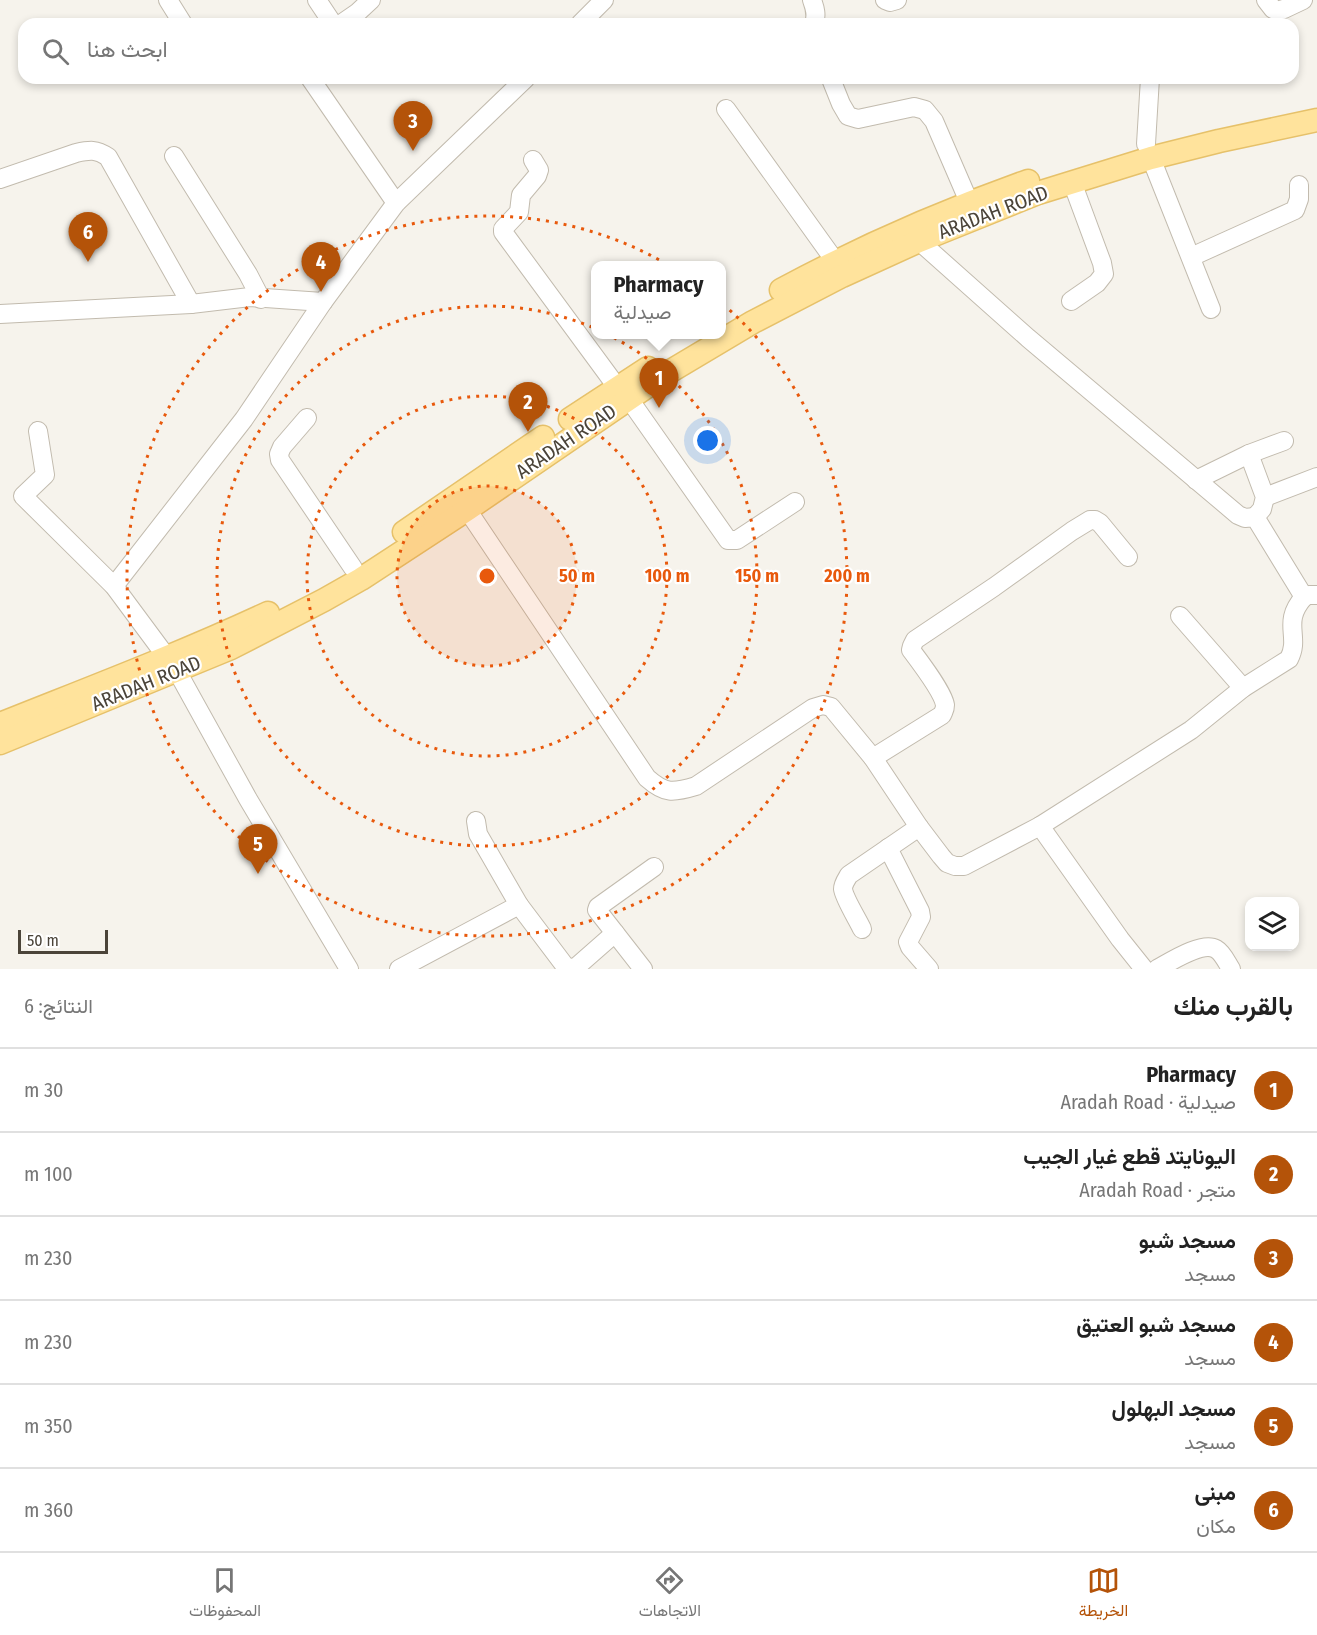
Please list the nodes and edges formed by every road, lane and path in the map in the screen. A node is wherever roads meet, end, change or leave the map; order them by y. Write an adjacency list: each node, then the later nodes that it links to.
1 (168, 0): 10 (street)
2 (317, 0): 11 (street)
3 (371, 0): 12 (street)
4 (604, 0): 13 (street)
5 (812, 0): 14 (street)
6 (885, 0): 7 (street)
7 (897, 0)
8 (1266, 0): 9 (street)
9 (1303, 0)
10 (179, 18)
11 (329, 18)
12 (350, 18)
13 (586, 18)
14 (816, 18)
15 (314, 84): 29 (street)
16 (520, 84): 29 (street)
17 (833, 84): 28 (street)
18 (1150, 84): 22 (street)
19 (1317, 107): 22 (main road, ARADAH ROAD)
20 (726, 109): 32 (street)
21 (1317, 120): 22 (main road, ARADAH ROAD)
22 (1149, 151): 26 (main road, ARADAH ROAD); 28 (main road, ARADAH ROAD); 31 (street)
23 (174, 156): 33 (street)
24 (533, 160): 43 (street)
25 (0, 179): 36 (street)
26 (1072, 182): 30 (main road, ARADAH ROAD); 34 (street)
27 (1299, 185): 31 (street)
28 (969, 202): 32 (main road, ARADAH ROAD)
29 (396, 203): 35 (street)
30 (919, 241): 40 (main road, ARADAH ROAD); 49 (street)
31 (1191, 257): 37 (street)
32 (835, 261): 39 (main road, ARADAH ROAD)
33 (261, 299): 35 (street); 36 (street)
34 (1071, 301)
35 (323, 302): 56 (street)
36 (192, 304): 38 (street)
37 (1211, 309)
38 (0, 314)
39 (726, 321)
40 (726, 338)
41 (696, 339): 43 (main road, ARADAH ROAD)
42 (724, 339): 43 (main road, ARADAH ROAD)
43 (623, 393): 51 (main road, ARADAH ROAD); 52 (street)
44 (307, 418): 55 (street)
45 (38, 431): 56 (street)
46 (1284, 441): 47 (street)
47 (1249, 454): 49 (street); 50 (street)
48 (1317, 477): 50 (street)
49 (1196, 480): 53 (street)
50 (1265, 497): 53 (street)
51 (463, 502): 55 (main road, ARADAH ROAD); 59 (main road, ARADAH ROAD); 63 (street)
52 (795, 502)
53 (1255, 517): 57 (street)
54 (1128, 557): 63 (street)
55 (353, 568): 59 (main road, ARADAH ROAD)
56 (114, 586): 59 (street)
57 (1311, 596): 60 (street)
58 (1180, 616): 60 (street)
59 (172, 664): 61 (main road, ARADAH ROAD); 62 (main road, ARADAH ROAD); 72 (street)
60 (1243, 688): 65 (street)
61 (0, 724)
62 (0, 743)
63 (873, 758): 66 (street)
64 (476, 821): 69 (street)
65 (1040, 826): 66 (street); 76 (street)
66 (919, 827): 67 (street)
67 (888, 849): 70 (street); 75 (street)
68 (654, 867): 71 (street)
69 (519, 905): 71 (street); 73 (street)
70 (862, 929)
71 (615, 933): 74 (street)
72 (348, 969)
73 (399, 969)
74 (643, 969)
75 (929, 969)
76 (1144, 969)
77 (1157, 969): 78 (street)
78 (1231, 969)

